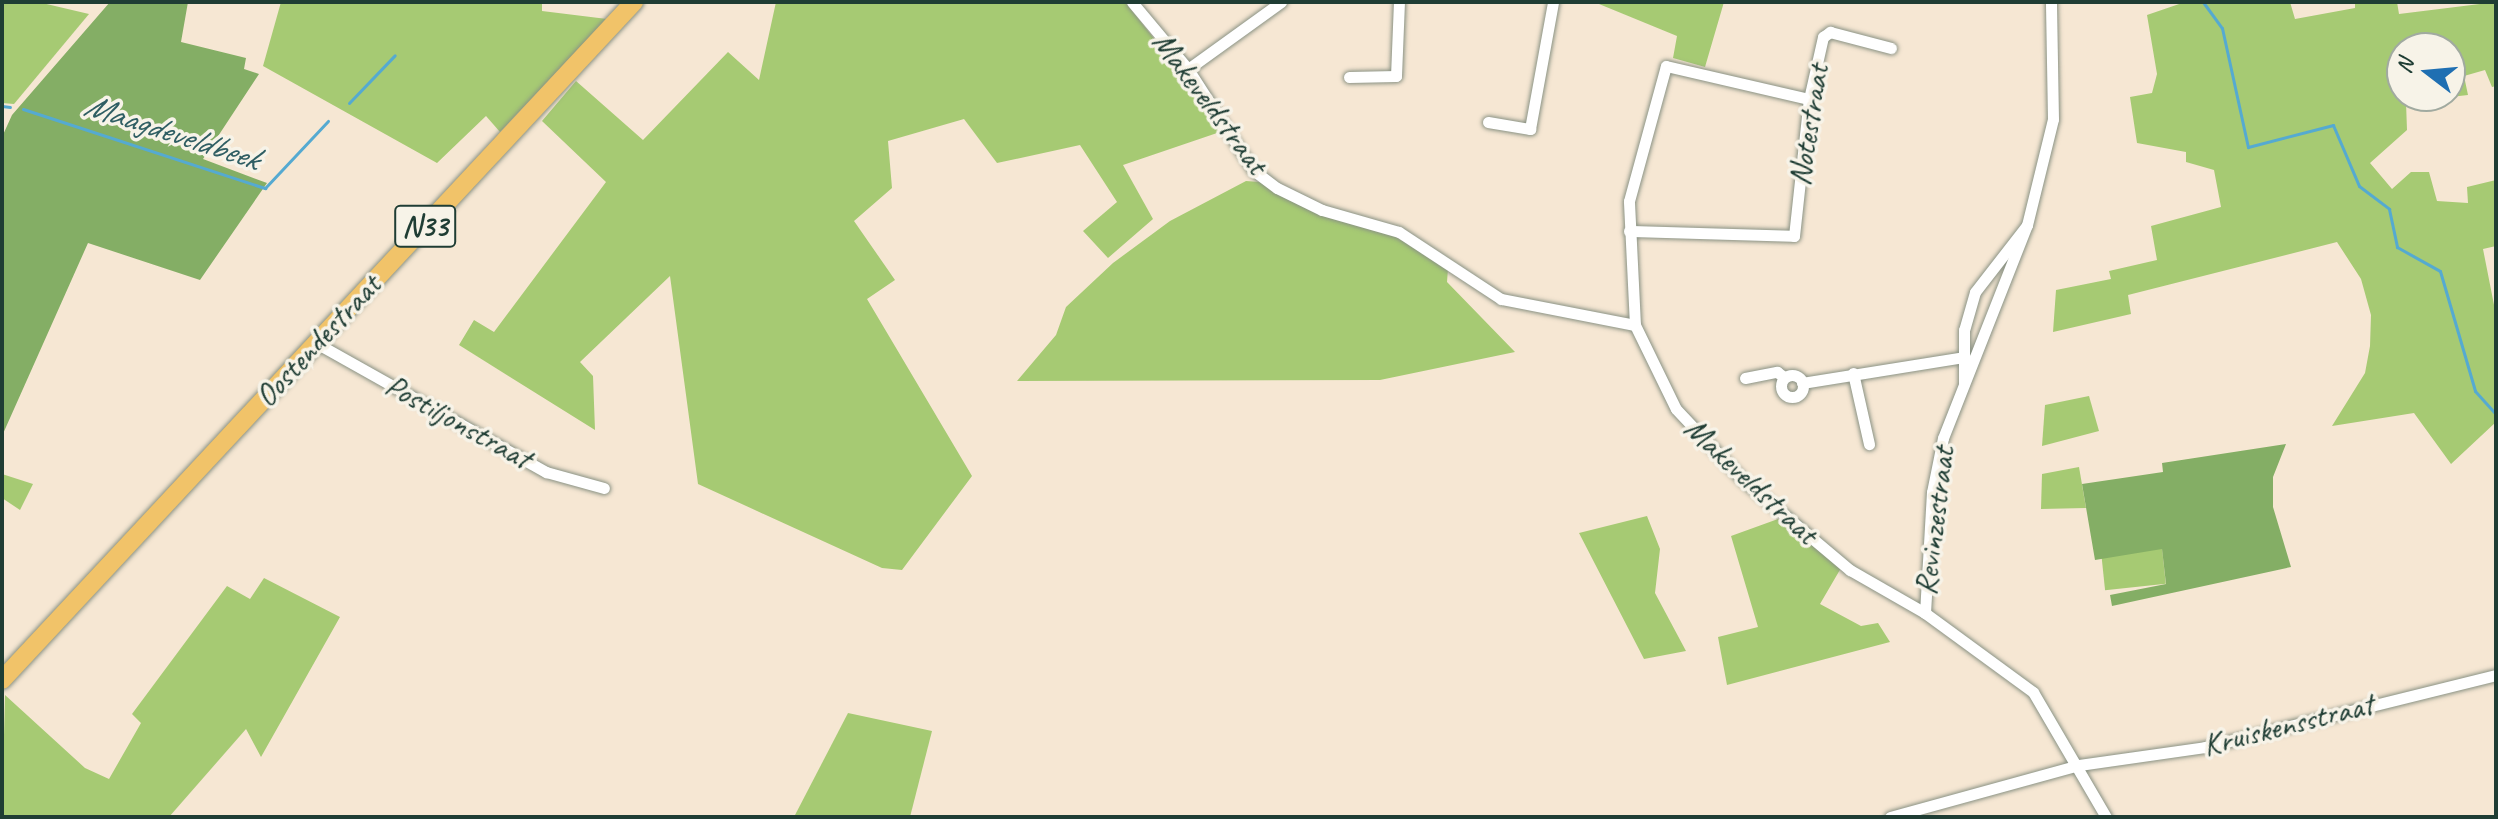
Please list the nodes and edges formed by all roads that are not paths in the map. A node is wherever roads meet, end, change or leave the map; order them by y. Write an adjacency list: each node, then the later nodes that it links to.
1 (634, 2): 15 (main road, Oostendestraat / N33)
2 (1132, 2): 8 (street, Makeveldstraat)
3 (1281, 2): 8 (street)
4 (1399, 2): 9 (street)
5 (1553, 2): 11 (street)
6 (2051, 2): 12 (street, Revinzestraat)
7 (1891, 48): 10 (street, Notestraat)
8 (1188, 69): 14 (street, Makeveldstraat)
9 (1349, 77)
10 (1809, 99): 13 (street, Notestraat); 13 (street)
11 (1488, 122)
12 (2027, 225): 16 (street, Revinzestraat); 21 (street, Revinzestraat)
13 (1629, 231): 14 (street)
14 (1635, 325): 24 (street, Makeveldstraat)
15 (316, 343): 23 (street, Postiljonstraat); 26 (main road, Oostendestraat / N33)
16 (1965, 357): 17 (street); 21 (street, Revinzestraat)
17 (1853, 373): 20 (street); 22 (street)
18 (1784, 377): 19 (street); 20 (street); 20 (street)
19 (1745, 378)
20 (1802, 383)
21 (1964, 383): 24 (street, Revinzestraat)
22 (1869, 444)
23 (604, 488)
24 (1925, 613): 27 (street, Makeveldstraat)
25 (2496, 675): 27 (street, Kruiskensstraat)
26 (2, 680)
27 (2079, 765): 28 (street, Kruiskensstraat); 29 (street, Makeveldstraat)
28 (1890, 817)
29 (2106, 817)

